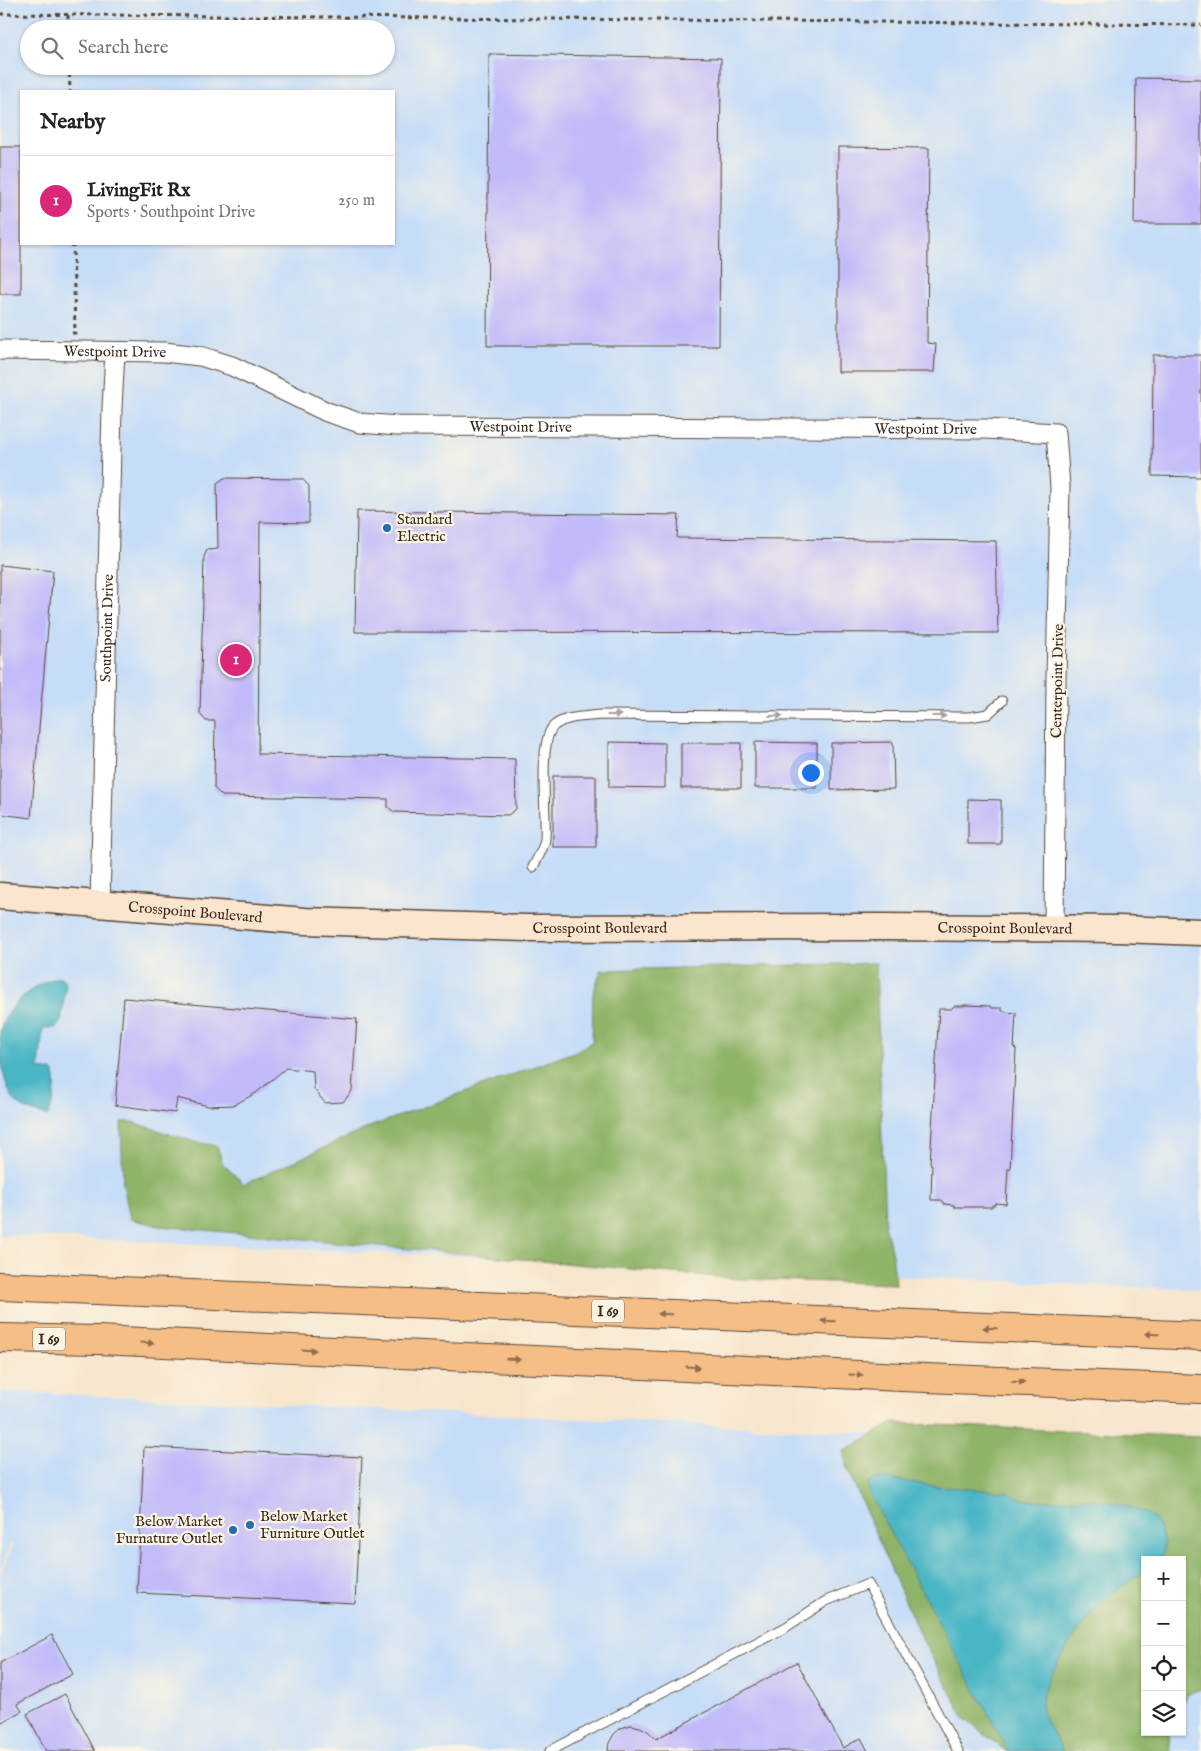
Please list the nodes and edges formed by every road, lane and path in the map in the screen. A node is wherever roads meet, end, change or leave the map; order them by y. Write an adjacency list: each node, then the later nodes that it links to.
1 (0, 14): 2 (path)
2 (68, 15): 3 (path); 4 (path)
3 (68, 20)
4 (1201, 25)
5 (69, 75): 6 (path)
6 (70, 90)
7 (73, 245): 8 (path)
8 (75, 333)
9 (0, 350): 10 (street, Westpoint Drive)
10 (115, 352): 11 (street, Westpoint Drive); 15 (street, Southpoint Drive)
11 (1056, 433): 16 (street, Centerpoint Drive)
12 (1002, 701): 13 (lane, one-way to 12)
13 (533, 868)
14 (0, 896): 15 (street, Crosspoint Boulevard)
15 (100, 904): 16 (street, Crosspoint Boulevard)
16 (1054, 928): 17 (street, Crosspoint Boulevard)
17 (1201, 932)
18 (5, 1285): 19 (highway, I 69, one-way to 18)
19 (1201, 1336)
20 (0, 1338): 21 (highway, I 69, one-way to 21)
21 (1201, 1389)
22 (550, 1751): 23 (lane)
23 (958, 1751)

